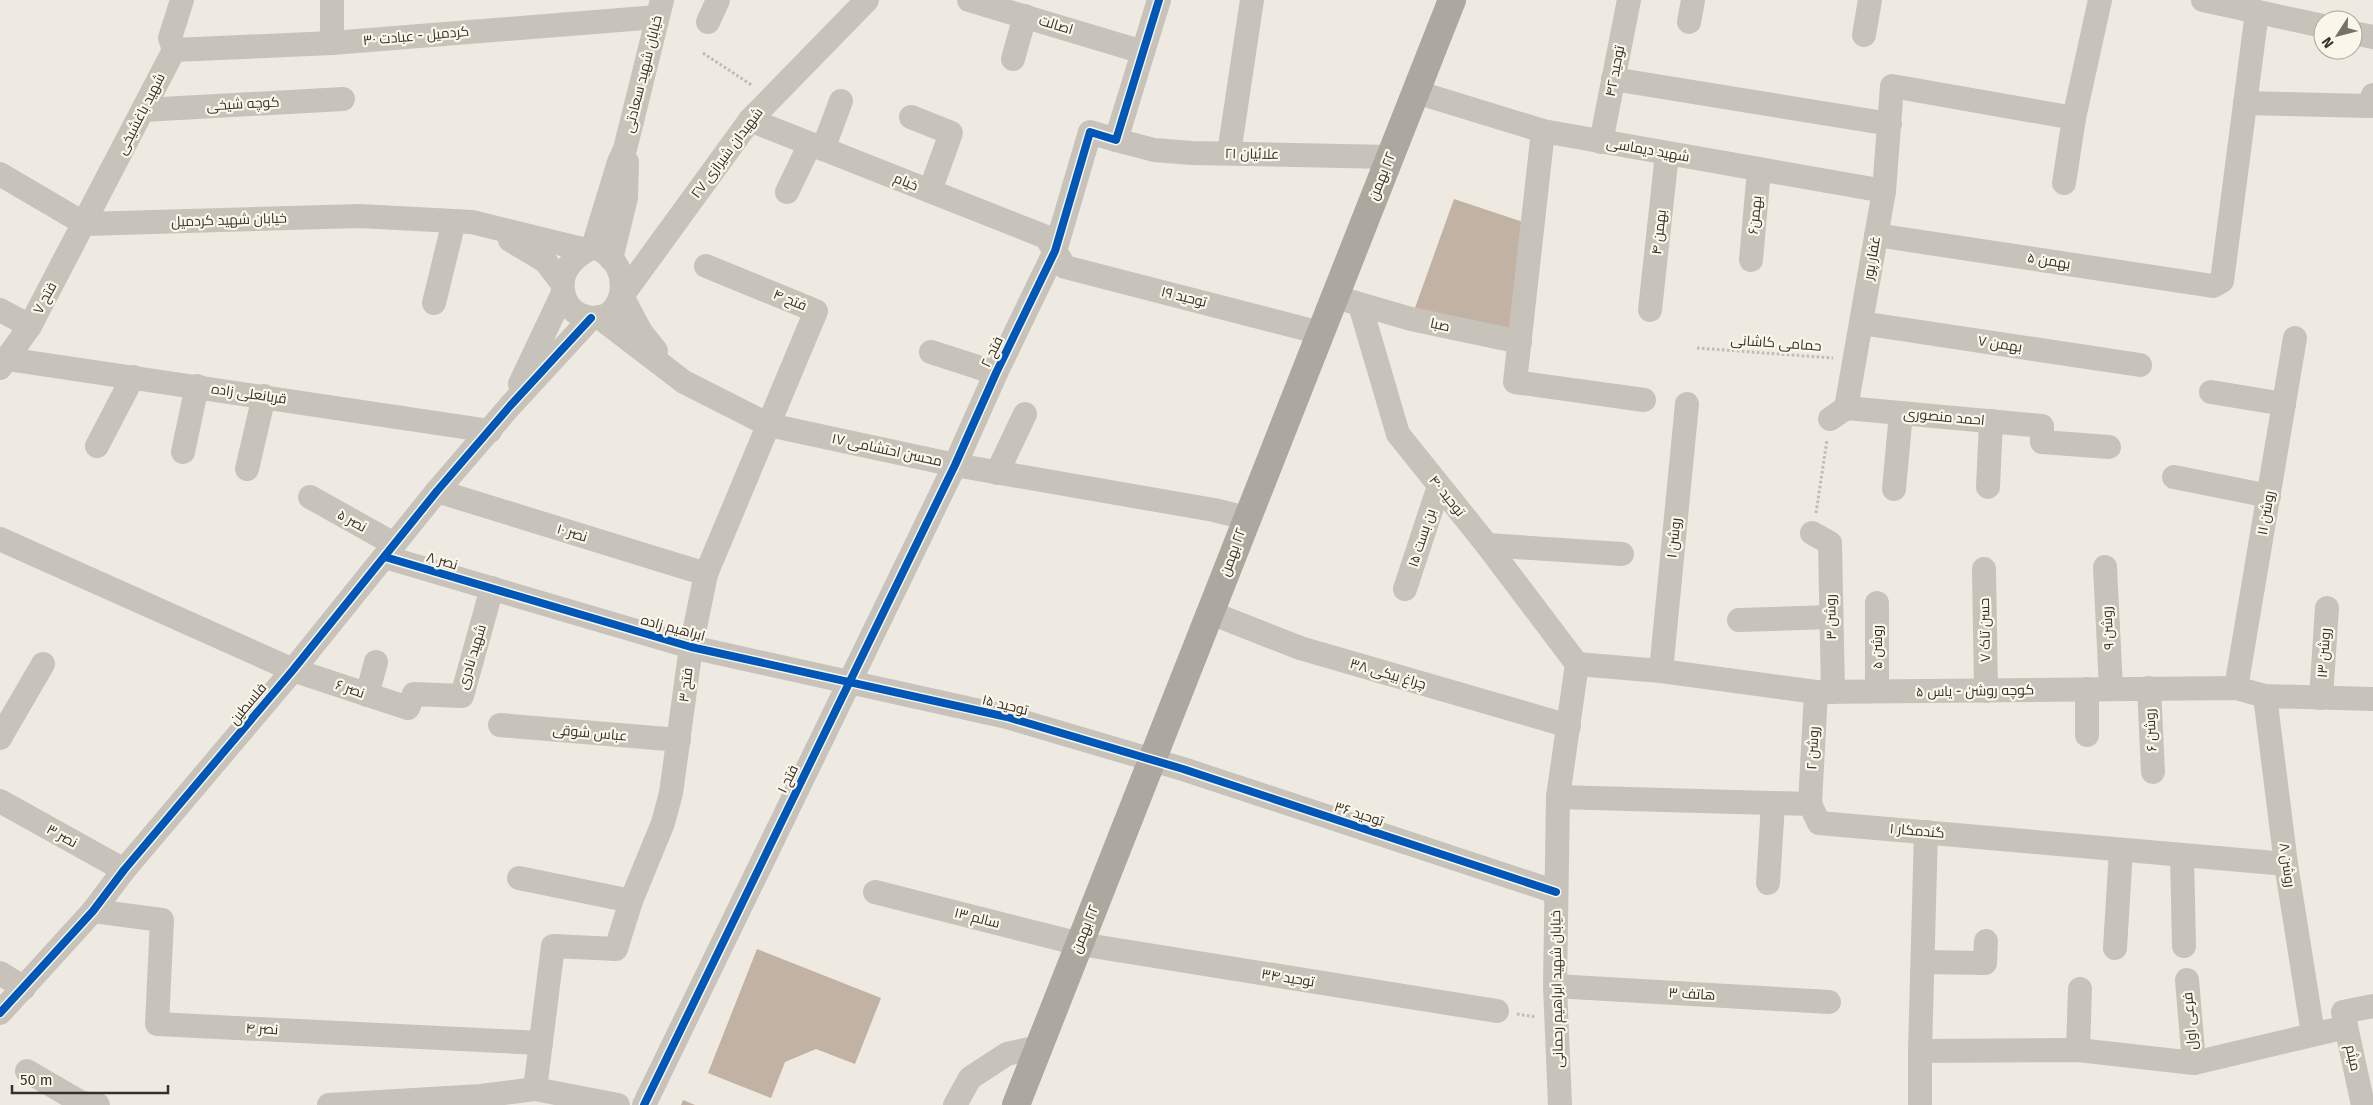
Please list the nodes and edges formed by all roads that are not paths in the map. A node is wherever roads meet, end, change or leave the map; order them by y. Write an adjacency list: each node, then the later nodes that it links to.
1 (182, 0): 21 (street, شهید باغشیخی)
2 (332, 0): 20 (street)
3 (718, 0): 17 (street)
4 (867, 0): 33 (street, شهیدان شیرازی ۲۷)
5 (969, 0): 13 (street, اصالت)
6 (1159, 0): 22 (street)
7 (1252, 0): 39 (street)
8 (1452, 0): 25 (main road, ٢٢ بهمن)
9 (1629, 0): 24 (street, توحید ۴۲)
10 (1870, 0): 19 (street)
11 (2100, 0): 32 (street)
12 (2203, 0): 15 (street)
13 (997, 4): 16 (street, اصالت)
14 (660, 8): 20 (street, کردمیل - عبادت ۳۰); 52 (street, خیابان شهید سعادتی)
15 (2258, 12): 18 (street); 29 (street)
16 (1025, 16): 22 (street, اصالت); 23 (street)
17 (708, 22)
18 (2313, 24)
19 (1864, 34)
20 (332, 43): 21 (street, کردمیل - عبادت ۳۰)
21 (174, 50): 30 (street, شهید باغشیخی)
22 (1143, 52): 36 (street)
23 (1013, 59)
24 (1613, 79): 34 (street); 37 (street, توحید ۴۲)
25 (1416, 92): 35 (street, شهید دیماسی); 41 (main road, ٢٢ بهمن)
26 (2373, 94): 29 (street)
27 (343, 99): 30 (street, کوچه شیخی)
28 (841, 101): 38 (street)
29 (2244, 103): 50 (street, بهمن ۵)
30 (143, 110): 49 (street, شهید باغشیخی)
31 (911, 117): 45 (street)
32 (2074, 118): 34 (street, غفار پور); 44 (street)
33 (750, 120): 38 (street, خیام); 56 (street, شهیدان شیرازی ۲۷)
34 (1890, 124): 46 (street, غفار پور)
35 (1543, 131): 37 (street, شهید دیماسی); 66 (street)
36 (1116, 140): 39 (street, علائیان ۲۱); 51 (street, علائیان ۲۱)
37 (1601, 142): 40 (street, شهید دیماسی)
38 (816, 146): 45 (street, خیام); 47 (street)
39 (1228, 153): 41 (street, علائیان ۲۱)
40 (1667, 154): 42 (street, شهید دیماسی); 60 (street, بهمن ۴)
41 (1390, 157): 57 (main road, ٢٢ بهمن)
42 (1760, 170): 46 (street, شهید دیماسی); 53 (street, بهمن۶)
43 (0, 174): 49 (street)
44 (2064, 183)
45 (930, 191): 51 (street, خیام)
46 (1884, 191): 50 (street, غفار پور)
47 (787, 192)
48 (463, 222): 49 (street, خیابان شهید کردمیل); 52 (street); 55 (street); 58 (street)
49 (84, 224): 63 (street, فتح ۷)
50 (1876, 235): 62 (street, غفار پور)
51 (1055, 251): 64 (street, توحید ۱۹); 70 (street, فتح ۲)
52 (597, 252): 55 (street); 56 (street)
53 (1751, 260)
54 (706, 266): 84 (street, فتح ۴)
55 (563, 288): 61 (street); 79 (street)
56 (622, 296): 61 (street); 72 (street, محسن احتشامی ۱۷)
57 (1348, 301): 64 (main road, ٢٢ بهمن); 66 (street, صبا); 93 (street, توحید ۴۰)
58 (434, 303)
59 (0, 310): 63 (street)
60 (1650, 310)
61 (595, 317): 72 (street, محسن احتشامی ۱۷); 79 (street)
62 (1861, 323): 69 (street, بهمن ۷); 80 (street, غفار پور)
63 (30, 326): 68 (street, فتح ۷)
64 (1321, 333): 99 (main road, ٢٢ بهمن)
65 (2295, 338): 78 (street, روشن ۱۱)
66 (1520, 342): 76 (street)
67 (931, 352): 70 (street)
68 (3, 364): 71 (street, قربانعلی زاده)
69 (2140, 366)
70 (996, 373): 89 (street, فتح ۲)
71 (133, 377): 73 (street, قربانعلی زاده); 86 (street)
72 (684, 382): 84 (street, محسن احتشامی ۱۷)
73 (197, 386): 75 (street, قربانعلی زاده); 88 (street)
74 (2211, 392): 78 (street)
75 (264, 396): 85 (street, قربانعلی زاده); 90 (street)
76 (1644, 400)
77 (1687, 404): 120 (street, روشن ۱)
78 (2284, 404): 97 (street, روشن ۱۱)
79 (510, 406): 85 (street, فلسطین)
80 (1838, 413): 81 (street, احمد منصوری)
81 (1901, 413): 83 (street, احمد منصوری); 95 (street)
82 (1025, 414): 91 (street)
83 (1990, 421): 87 (street, احمد منصوری); 94 (street)
84 (769, 425): 89 (street, محسن احتشامی ۱۷); 107 (street, فتح ۳)
85 (490, 431): 96 (street, فلسطین)
86 (97, 446)
87 (2109, 447)
88 (183, 452)
89 (955, 465): 91 (street, محسن احتشامی ۱۷); 121 (street, فتح ۱)
90 (247, 468)
91 (998, 473): 99 (street, محسن احتشامی ۱۷)
92 (2174, 477): 97 (street)
93 (1439, 486): 102 (street, توحید ۴۰); 109 (street, بن بست ۱۵)
94 (1988, 487)
95 (1894, 488)
96 (437, 491): 103 (street, فلسطین); 107 (street, نصر ۱۰)
97 (2269, 496): 124 (street, روشن ۱۱)
98 (310, 497): 103 (street, نصر ۵)
99 (1246, 518): 112 (main road, ٢٢ بهمن)
100 (1821, 538): 113 (street, روشن ۳)
101 (0, 539): 119 (street, نصر ۶)
102 (1487, 545): 104 (street); 118 (street, توحید ۴۰)
103 (389, 551): 108 (street, نصر ۸); 119 (street, فلسطین)
104 (1622, 554)
105 (2105, 567): 122 (street, روشن ۹)
106 (1984, 568): 127 (street, حسن تاک ۷)
107 (706, 574): 115 (street, فتح ۳)
108 (492, 588): 115 (street, ابراهیم زاده); 133 (street, شهید نادری)
109 (1405, 589)
110 (1878, 603): 126 (street, روشن ۵)
111 (2327, 608): 131 (street, روشن ۱۳)
112 (1211, 612): 135 (street, چراغ بیکی ۳۸); 139 (main road, ٢٢ بهمن)
113 (1831, 617): 114 (street); 128 (street, روشن ۳)
114 (1739, 620)
115 (691, 647): 121 (street, ابراهیم زاده); 138 (street, فتح ۳)
116 (376, 662): 129 (street)
117 (43, 664): 137 (street)
118 (1577, 664): 120 (street, کوچه روشن - یاس ۵); 135 (street, خیابان شهید ابراهیم رحمانی)
119 (293, 670): 129 (street, نصر ۶); 149 (street, فلسطین)
120 (1660, 671): 128 (street, کوچه روشن - یاس ۵)
121 (849, 681): 139 (street, توحید ۱۵); 185 (street, فتح ۱)
122 (2111, 688): 123 (street, کوچه روشن - یاس ۵); 125 (street, کوچه روشن - یاس ۵)
123 (2149, 688): 124 (street, کوچه روشن - یاس ۵); 140 (street, روشن ۶)
124 (2236, 688): 130 (street, کوچه روشن - یاس ۵)
125 (2087, 689): 127 (street, کوچه روشن - یاس ۵); 136 (street)
126 (1877, 691): 127 (street, کوچه روشن - یاس ۵); 128 (street, کوچه روشن - یاس ۵)
127 (1986, 691)
128 (1825, 692): 144 (street, روشن ۲)
129 (366, 695): 133 (street, نصر ۶)
130 (2266, 696): 131 (street, کوچه روشن - یاس ۵); 148 (street, روشن ۸)
131 (2322, 698): 132 (street, کوچه روشن - یاس ۵)
132 (2373, 699)
133 (408, 708)
134 (500, 725): 138 (street, عباس شوقی)
135 (1569, 726): 141 (street, خیابان شهید ابراهیم رحمانی)
136 (2087, 735)
137 (0, 738)
138 (679, 740): 154 (street, فتح ۳)
139 (1153, 759): 153 (street, توحید ۳۶); 157 (main road, ٢٢ بهمن)
140 (2153, 772)
141 (1558, 797): 143 (street); 153 (street, خیابان شهید ابراهیم رحمانی)
142 (0, 801): 149 (street, نصر ۳)
143 (1774, 804): 144 (street); 151 (street)
144 (1810, 804): 145 (street, گندمکار ۱)
145 (1926, 832): 146 (street, گندمکار ۱); 160 (street)
146 (2121, 850): 147 (street, گندمکار ۱); 159 (street)
147 (2182, 856): 148 (street, گندمکار ۱); 158 (street)
148 (2286, 864): 171 (street, روشن ۸)
149 (124, 870): 155 (street, فلسطین)
150 (520, 878): 154 (street)
151 (1768, 883)
152 (875, 892): 157 (street, سالم ۱۳)
153 (1556, 892): 163 (street, خیابان شهید ابراهیم رحمانی)
154 (631, 901): 172 (street, فتح ۳)
155 (93, 911): 164 (street, فلسطین); 172 (street, نصر ۴)
156 (1986, 941): 160 (street)
157 (1080, 944): 168 (street, توحید ۳۴); 173 (main road, ٢٢ بهمن)
158 (2184, 946)
159 (2115, 948)
160 (1923, 962): 175 (street)
161 (0, 973): 164 (street)
162 (2187, 980): 176 (street, فرعی اول)
163 (1555, 986): 166 (street, هاتف ۳); 187 (street, خیابان شهید ابراهیم رحمانی)
164 (24, 988): 169 (street, فلسطین)
165 (2080, 990): 174 (street)
166 (1829, 1002)
167 (2373, 1006): 170 (street)
168 (1496, 1011)
169 (0, 1013)
170 (2344, 1019): 171 (street); 188 (street, میثم)
171 (2313, 1034): 176 (street)
172 (541, 1044): 178 (street)
173 (1038, 1047): 180 (main road, ٢٢ بهمن); 186 (street)
174 (2078, 1050): 175 (street); 176 (street)
175 (1920, 1051): 181 (street)
176 (2194, 1063)
177 (27, 1071): 182 (street)
178 (535, 1089): 179 (street); 184 (street)
179 (481, 1100): 183 (street)
180 (1021, 1103)
181 (1920, 1103)
182 (98, 1105)
183 (329, 1105)
184 (618, 1105)
185 (644, 1105)
186 (955, 1105)
187 (1560, 1105)
188 (2363, 1105)

